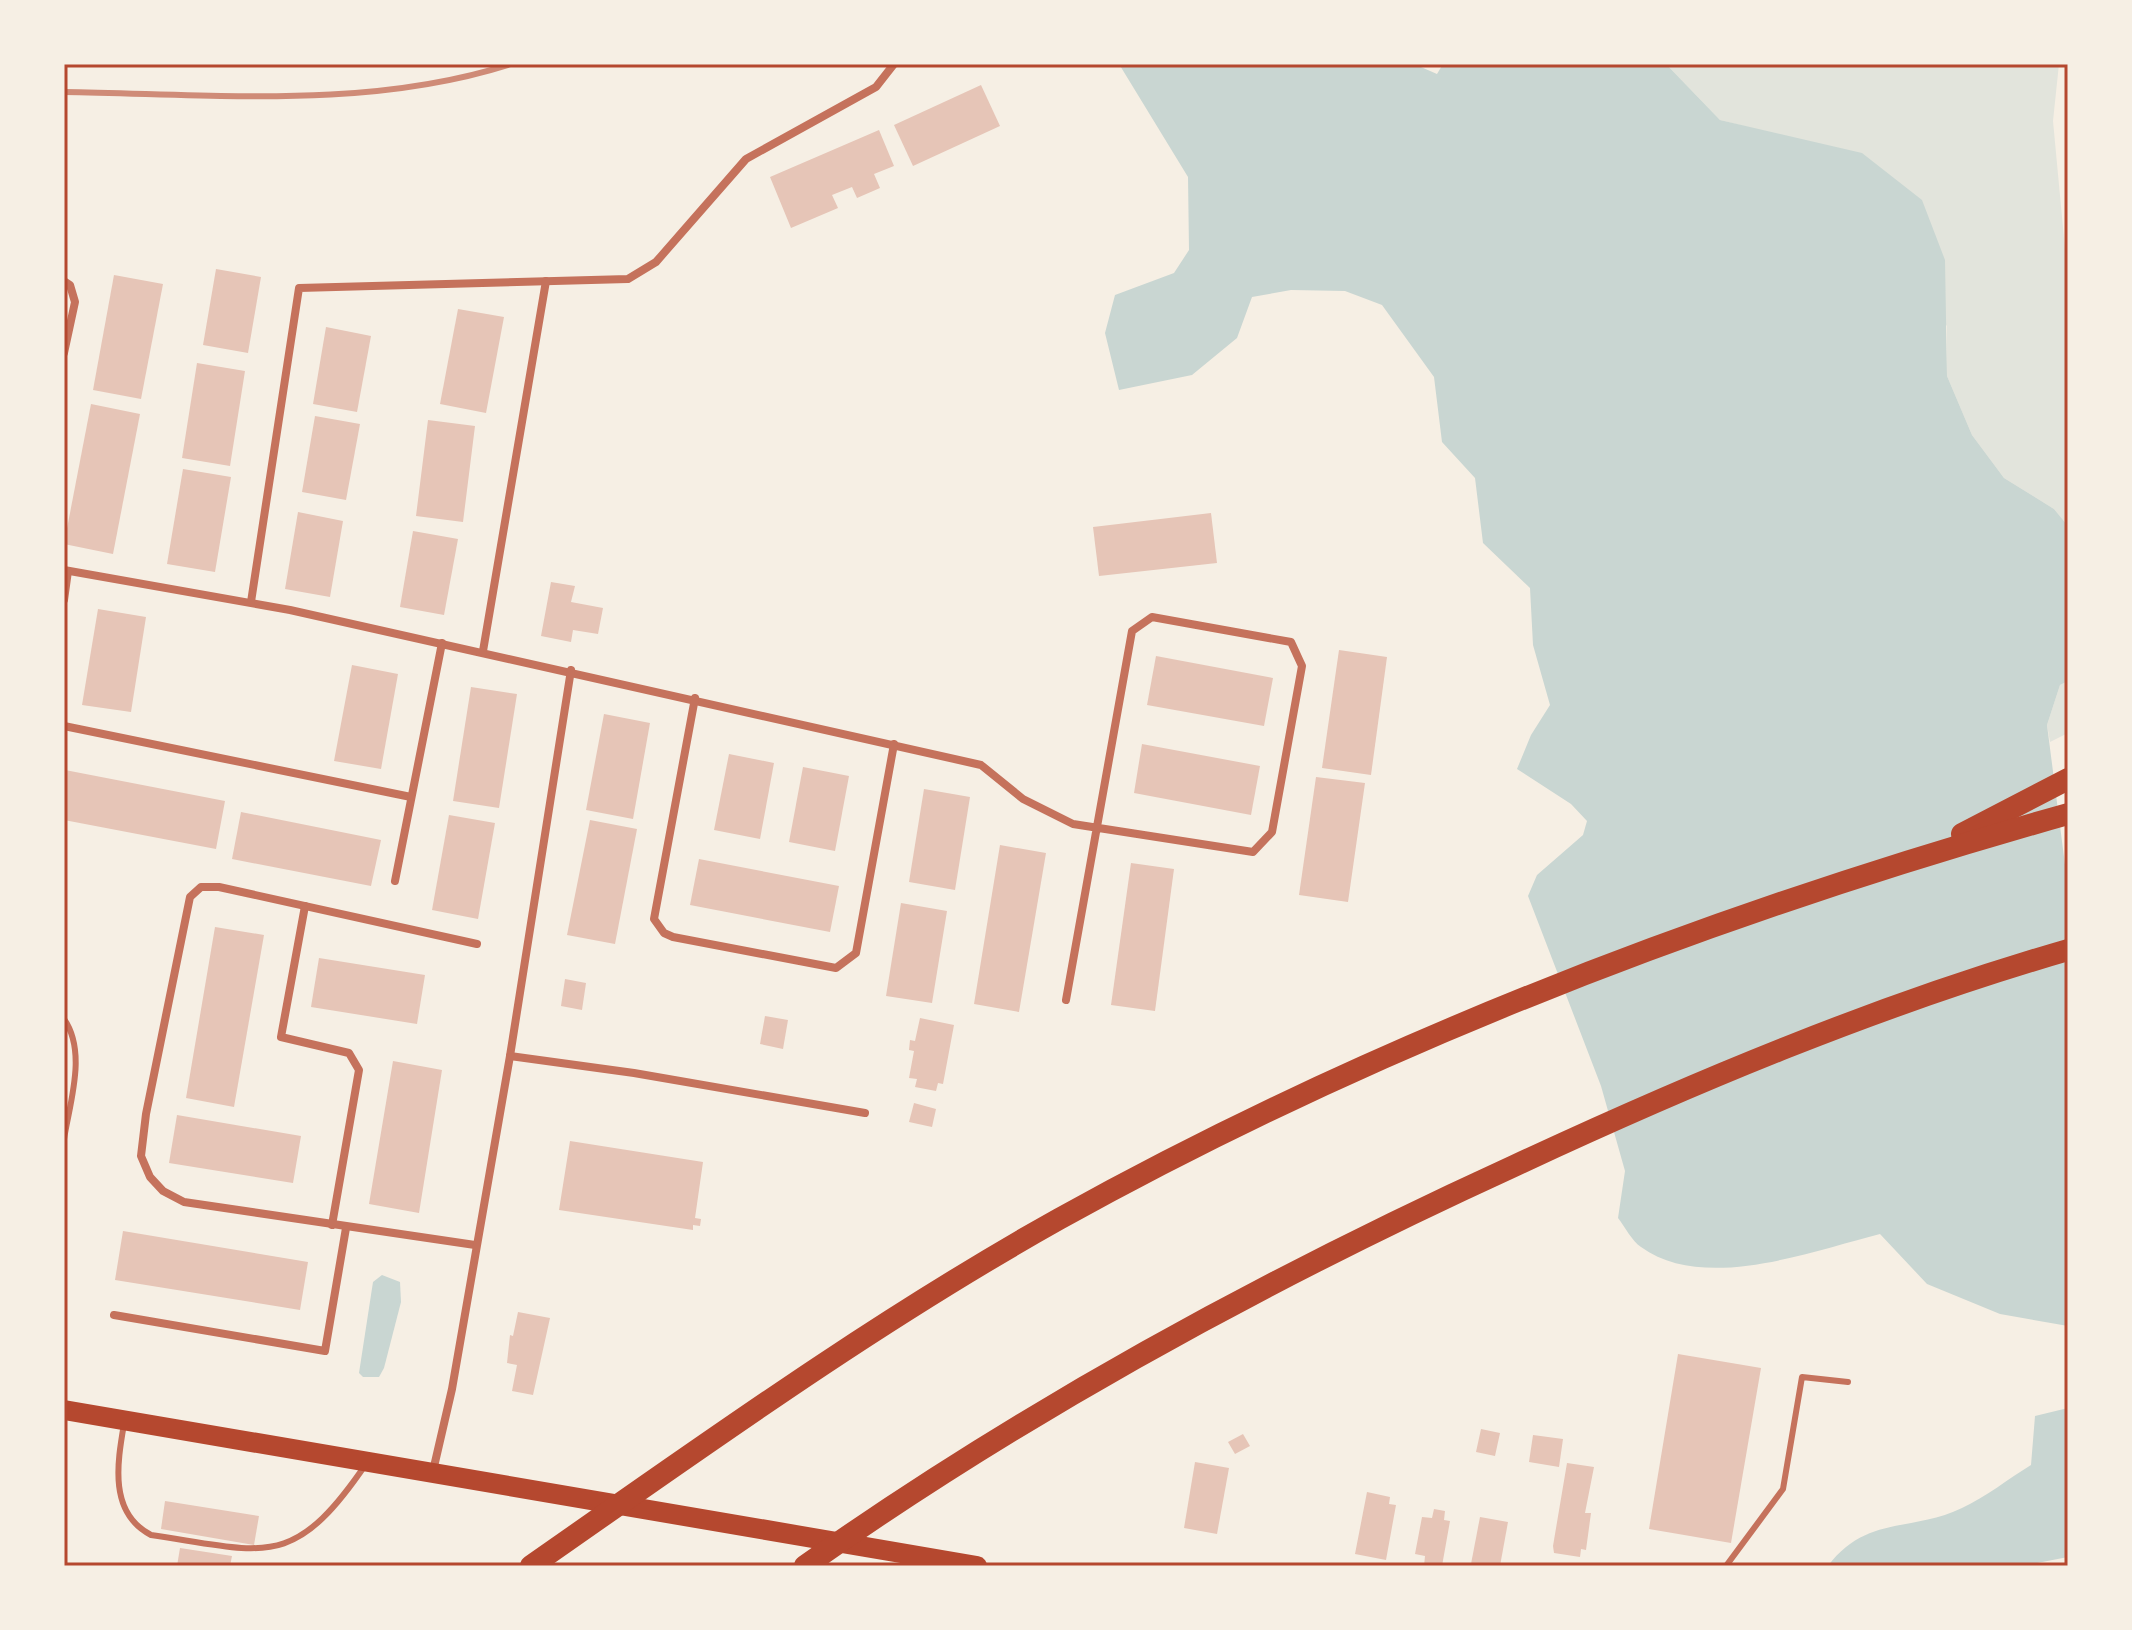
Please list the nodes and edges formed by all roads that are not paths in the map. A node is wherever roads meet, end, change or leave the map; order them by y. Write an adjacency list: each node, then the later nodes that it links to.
1 (894, 64): 3 (street)
2 (64, 281): 4 (street)
3 (546, 281): 7 (street); 9 (street)
4 (64, 353)
5 (66, 570): 6 (street); 7 (street)
6 (64, 600)
7 (251, 602): 8 (street)
8 (442, 643): 9 (street); 15 (street)
9 (483, 651): 10 (street)
10 (571, 670): 11 (street); 25 (street)
11 (695, 698): 13 (street); 13 (street)
12 (64, 726): 15 (street)
13 (894, 744): 17 (street)
14 (2068, 779): 18 (highway)
15 (411, 797): 19 (street)
16 (2068, 814): 18 (highway)
17 (1096, 827): 17 (street); 23 (street)
18 (1919, 856): 37 (highway)
19 (395, 881)
20 (305, 906): 21 (street); 28 (street); 28 (street)
21 (477, 944)
22 (2068, 950): 38 (highway)
23 (1066, 1000)
24 (64, 1019): 27 (lane)
25 (510, 1056): 26 (street); 30 (street)
26 (865, 1113)
27 (64, 1139)
28 (332, 1225): 29 (street)
29 (346, 1228): 30 (street); 31 (street)
30 (475, 1245): 36 (street)
31 (114, 1315)
32 (1848, 1382): 40 (lane)
33 (64, 1410): 34 (main road)
34 (124, 1420): 35 (main road); 35 (lane)
35 (368, 1461): 36 (main road)
36 (433, 1472): 39 (main road)
37 (531, 1566)
38 (805, 1566)
39 (977, 1566)
40 (1726, 1566)

